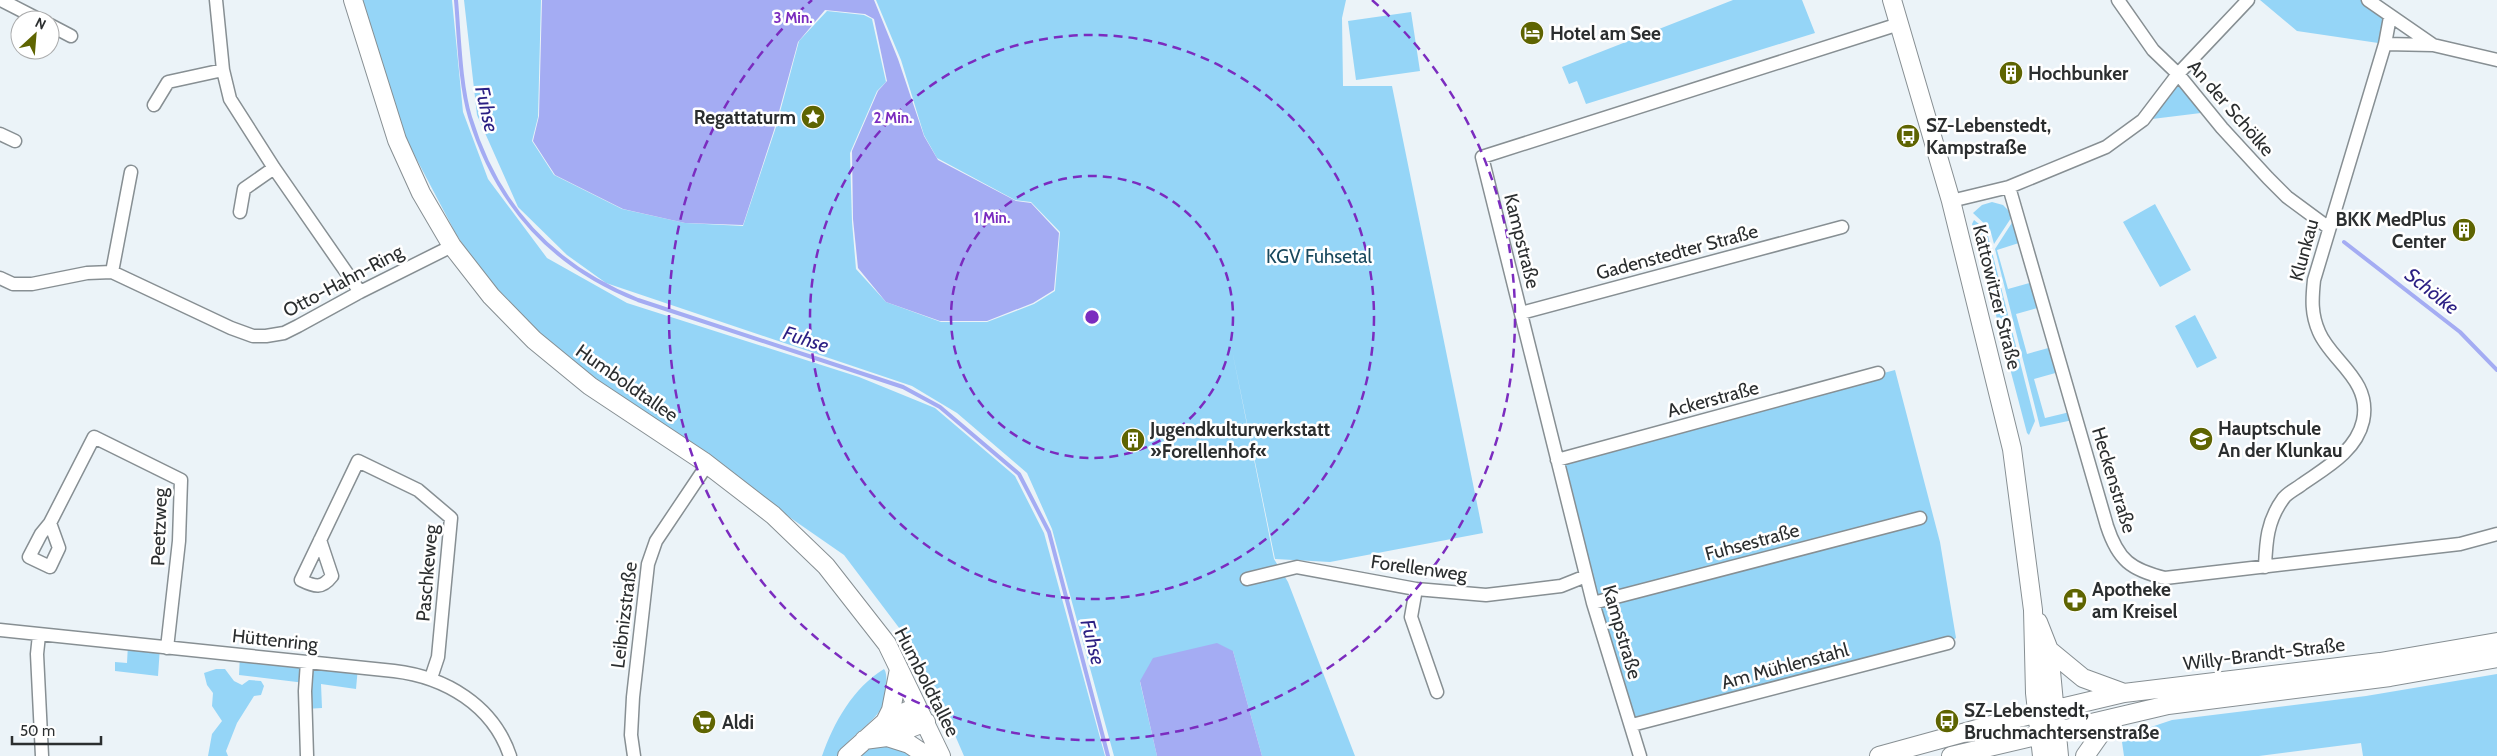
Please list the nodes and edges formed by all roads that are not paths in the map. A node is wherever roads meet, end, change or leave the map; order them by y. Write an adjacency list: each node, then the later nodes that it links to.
1 (216, 0): 16 (street)
2 (353, 0): 28 (street, Humboldtallee)
3 (1892, 0): 10 (street, Kattowitzer Straße)
4 (2118, 0): 17 (street, An der Schölke)
5 (2248, 0): 17 (street)
6 (2368, 0): 9 (street)
7 (0, 1): 8 (street)
8 (19, 10)
9 (2390, 17): 13 (street, Klunkau); 14 (street)
10 (1899, 24): 24 (street, Kattowitzer Straße); 32 (street, Kampstraße)
11 (60, 30): 12 (street)
12 (71, 36)
13 (2385, 44): 14 (street); 27 (street, Klunkau)
14 (2432, 44): 15 (street)
15 (2497, 60)
16 (223, 70): 18 (street); 21 (street)
17 (2178, 74): 23 (street); 27 (street, An der Schölke)
18 (154, 105)
19 (0, 134): 20 (street)
20 (15, 141)
21 (274, 168): 25 (street); 31 (street)
22 (131, 172): 29 (street)
23 (2009, 187): 24 (street); 40 (street, Heckenstraße)
24 (1951, 201): 45 (street, Kattowitzer Straße)
25 (240, 212)
26 (1842, 227): 32 (street, Gadenstedter Straße)
27 (2329, 228): 40 (street, Klunkau)
28 (452, 246): 31 (street, Otto-Hahn-Ring); 35 (street, Humboldtallee)
29 (112, 272): 30 (street, Otto-Hahn-Ring); 31 (street, Otto-Hahn-Ring)
30 (0, 278)
31 (360, 292)
32 (1521, 313): 34 (street, Kampstraße)
33 (1878, 373): 34 (street, Ackerstraße)
34 (1557, 460): 41 (street, Kampstraße)
35 (707, 465): 54 (street, Humboldtallee); 70 (street, Leibnizstraße)
36 (1920, 518): 44 (street, Fuhsestraße)
37 (50, 523): 50 (street, Peetzweg)
38 (2497, 534): 40 (street, Heckenstraße)
39 (320, 540): 55 (street, Paschkeweg)
40 (2265, 568)
41 (1586, 576): 43 (street, Forellenweg); 44 (street, Kampstraße)
42 (1247, 579): 43 (street, Forellenweg)
43 (1416, 589): 56 (street)
44 (1593, 603): 63 (street, Kampstraße)
45 (2033, 610): 51 (street, Kattowitzer Straße); 60 (street, Kattowitzer Straße)
46 (0, 630): 47 (street, Hüttenring)
47 (39, 635): 50 (street, Hüttenring); 67 (street)
48 (2497, 642): 57 (street, Willy-Brandt-Straße)
49 (1948, 643): 63 (street, Am Mühlenstahl)
50 (168, 648): 53 (street, Hüttenring)
51 (2048, 650): 57 (street); 59 (street, Kattowitzer Straße)
52 (2497, 658): 61 (street, Willy-Brandt-Straße)
53 (307, 662): 55 (street, Hüttenring); 68 (street)
54 (899, 669): 58 (street, Humboldtallee); 64 (street)
55 (431, 678): 69 (street, Hüttenring)
56 (1437, 692)
57 (2124, 693): 59 (street, Willy-Brandt-Straße)
58 (917, 706): 62 (street, Humboldtallee); 64 (street)
59 (2055, 710): 60 (street, Willy-Brandt-Straße); 65 (street, Kattowitzer Straße)
60 (2037, 715): 66 (street, Kattowitzer Straße); 75 (street, Willy-Brandt-Straße)
61 (2111, 719): 65 (street, Willy-Brandt-Straße); 79 (street)
62 (926, 722): 64 (street); 73 (street, Humboldtallee)
63 (1632, 725): 74 (street, Kampstraße)
64 (886, 730): 71 (street); 72 (street)
65 (2057, 732): 66 (street, Willy-Brandt-Straße); 78 (street, Kattowitzer Straße)
66 (2038, 736): 76 (street, Willy-Brandt-Straße); 77 (street, Kattowitzer Straße)
67 (42, 756)
68 (307, 756)
69 (510, 756)
70 (634, 756)
71 (847, 756)
72 (927, 756)
73 (941, 756)
74 (1640, 756)
75 (1880, 756)
76 (1954, 756)
77 (2042, 756)
78 (2060, 756)
79 (2085, 756)

